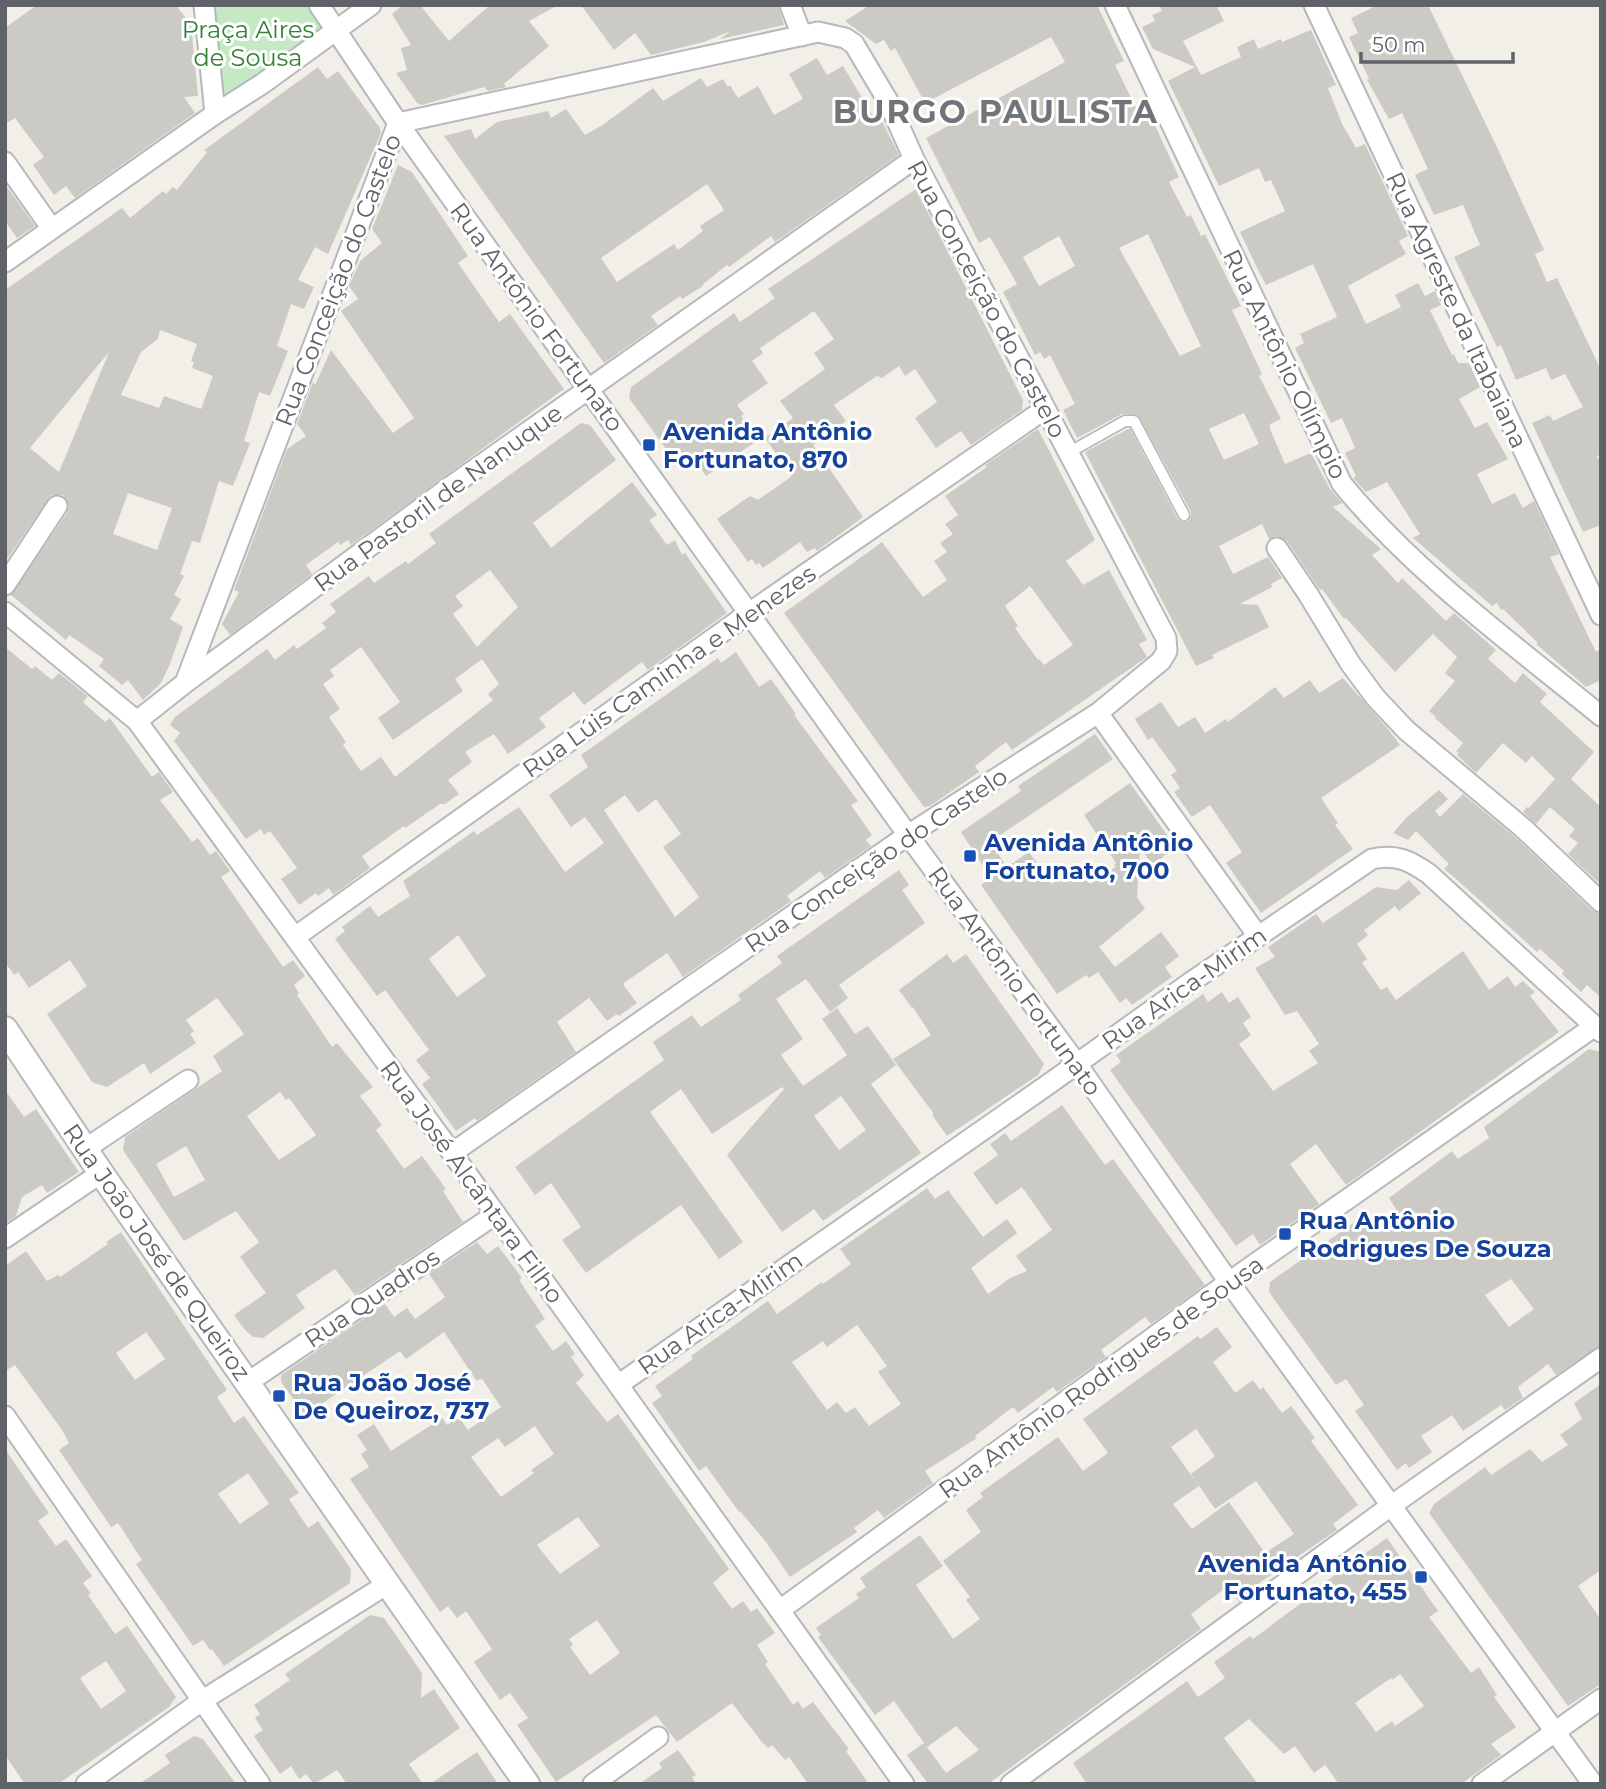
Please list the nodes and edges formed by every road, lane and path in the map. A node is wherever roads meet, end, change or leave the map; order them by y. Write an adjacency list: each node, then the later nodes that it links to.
1 (204, 5): 9 (street)
2 (319, 5): 7 (street, Rua Antônio Fortunato)
3 (371, 5): 7 (street)
4 (790, 5): 8 (street)
5 (1115, 5): 27 (street, Rua Antônio Olímpio)
6 (1314, 5): 24 (street, Rua Agreste da Itabaiana)
7 (338, 31): 9 (street); 10 (street, Rua Antônio Fortunato)
8 (802, 36): 10 (street, Rua Conceição do Castelo); 11 (street, Rua Conceição do Castelo)
9 (215, 114): 13 (street)
10 (398, 123): 15 (street, Rua Antônio Fortunato); 25 (street, Rua Conceição do Castelo)
11 (914, 159): 15 (street, Rua Pastoril de Nanuque); 16 (street, Rua Conceição do Castelo)
12 (5, 162): 13 (street)
13 (52, 229): 14 (street)
14 (5, 262)
15 (588, 389): 23 (street, Rua Antônio Fortunato); 25 (street, Rua Pastoril de Nanuque)
16 (1045, 409): 17 (street, Rua Conceição do Castelo); 23 (street, Rua Lúis Caminha e Menezes)
17 (1068, 453): 19 (lane); 26 (street, Rua Conceição do Castelo)
18 (57, 506): 21 (street)
19 (1184, 514)
20 (1277, 548): 30 (street)
21 (5, 585)
22 (5, 611): 28 (street, Rua José Alcântara Filho)
23 (749, 613): 29 (street, Rua Antônio Fortunato); 32 (street, Rua Lúis Caminha e Menezes)
24 (1601, 615)
25 (185, 683): 28 (street, Rua Pastoril de Nanuque)
26 (1098, 713): 29 (street, Rua Conceição do Castelo); 31 (street)
27 (1601, 716)
28 (137, 722): 32 (street, Rua José Alcântara Filho)
29 (908, 835): 35 (street, Rua Antônio Fortunato); 38 (street, Rua Conceição do Castelo)
30 (1601, 902)
31 (1258, 936): 34 (street, Rua Arica-Mirim); 35 (street, Rua Arica-Mirim)
32 (295, 937): 38 (street, Rua José Alcântara Filho)
33 (5, 1029): 37 (street, Rua João José de Queiroz)
34 (1598, 1029): 42 (street, Rua Antônio Rodrigues de Sousa)
35 (1077, 1064): 42 (street, Rua Antônio Fortunato); 45 (street, Rua Arica-Mirim)
36 (188, 1080): 37 (street)
37 (85, 1149): 39 (street, Rua João José de Queiroz)
38 (453, 1153): 40 (street, Rua José Alcântara Filho)
39 (101, 1173): 41 (street); 44 (street, Rua João José de Queiroz)
40 (496, 1214): 44 (street, Rua Quadros); 45 (street, Rua José Alcântara Filho)
41 (5, 1238)
42 (1229, 1282): 47 (street, Rua Antônio Fortunato); 49 (street, Rua Antônio Rodrigues de Sousa)
43 (1601, 1358): 47 (street)
44 (247, 1383): 48 (street, Rua João José de Queiroz)
45 (618, 1385): 49 (street, Rua José Alcântara Filho)
46 (5, 1416): 51 (street)
47 (1392, 1505): 52 (street, Rua Antônio Fortunato); 59 (street)
48 (389, 1583): 51 (street); 56 (street, Rua João José de Queiroz)
49 (780, 1610): 58 (street, Rua José Alcântara Filho)
50 (1601, 1699): 52 (street)
51 (202, 1700): 54 (street); 55 (street)
52 (1555, 1731): 60 (street); 61 (street, Rua Antônio Fortunato)
53 (658, 1737): 57 (street)
54 (86, 1784)
55 (260, 1784)
56 (527, 1784)
57 (593, 1784)
58 (904, 1784)
59 (1011, 1784)
60 (1482, 1784)
61 (1593, 1784)

